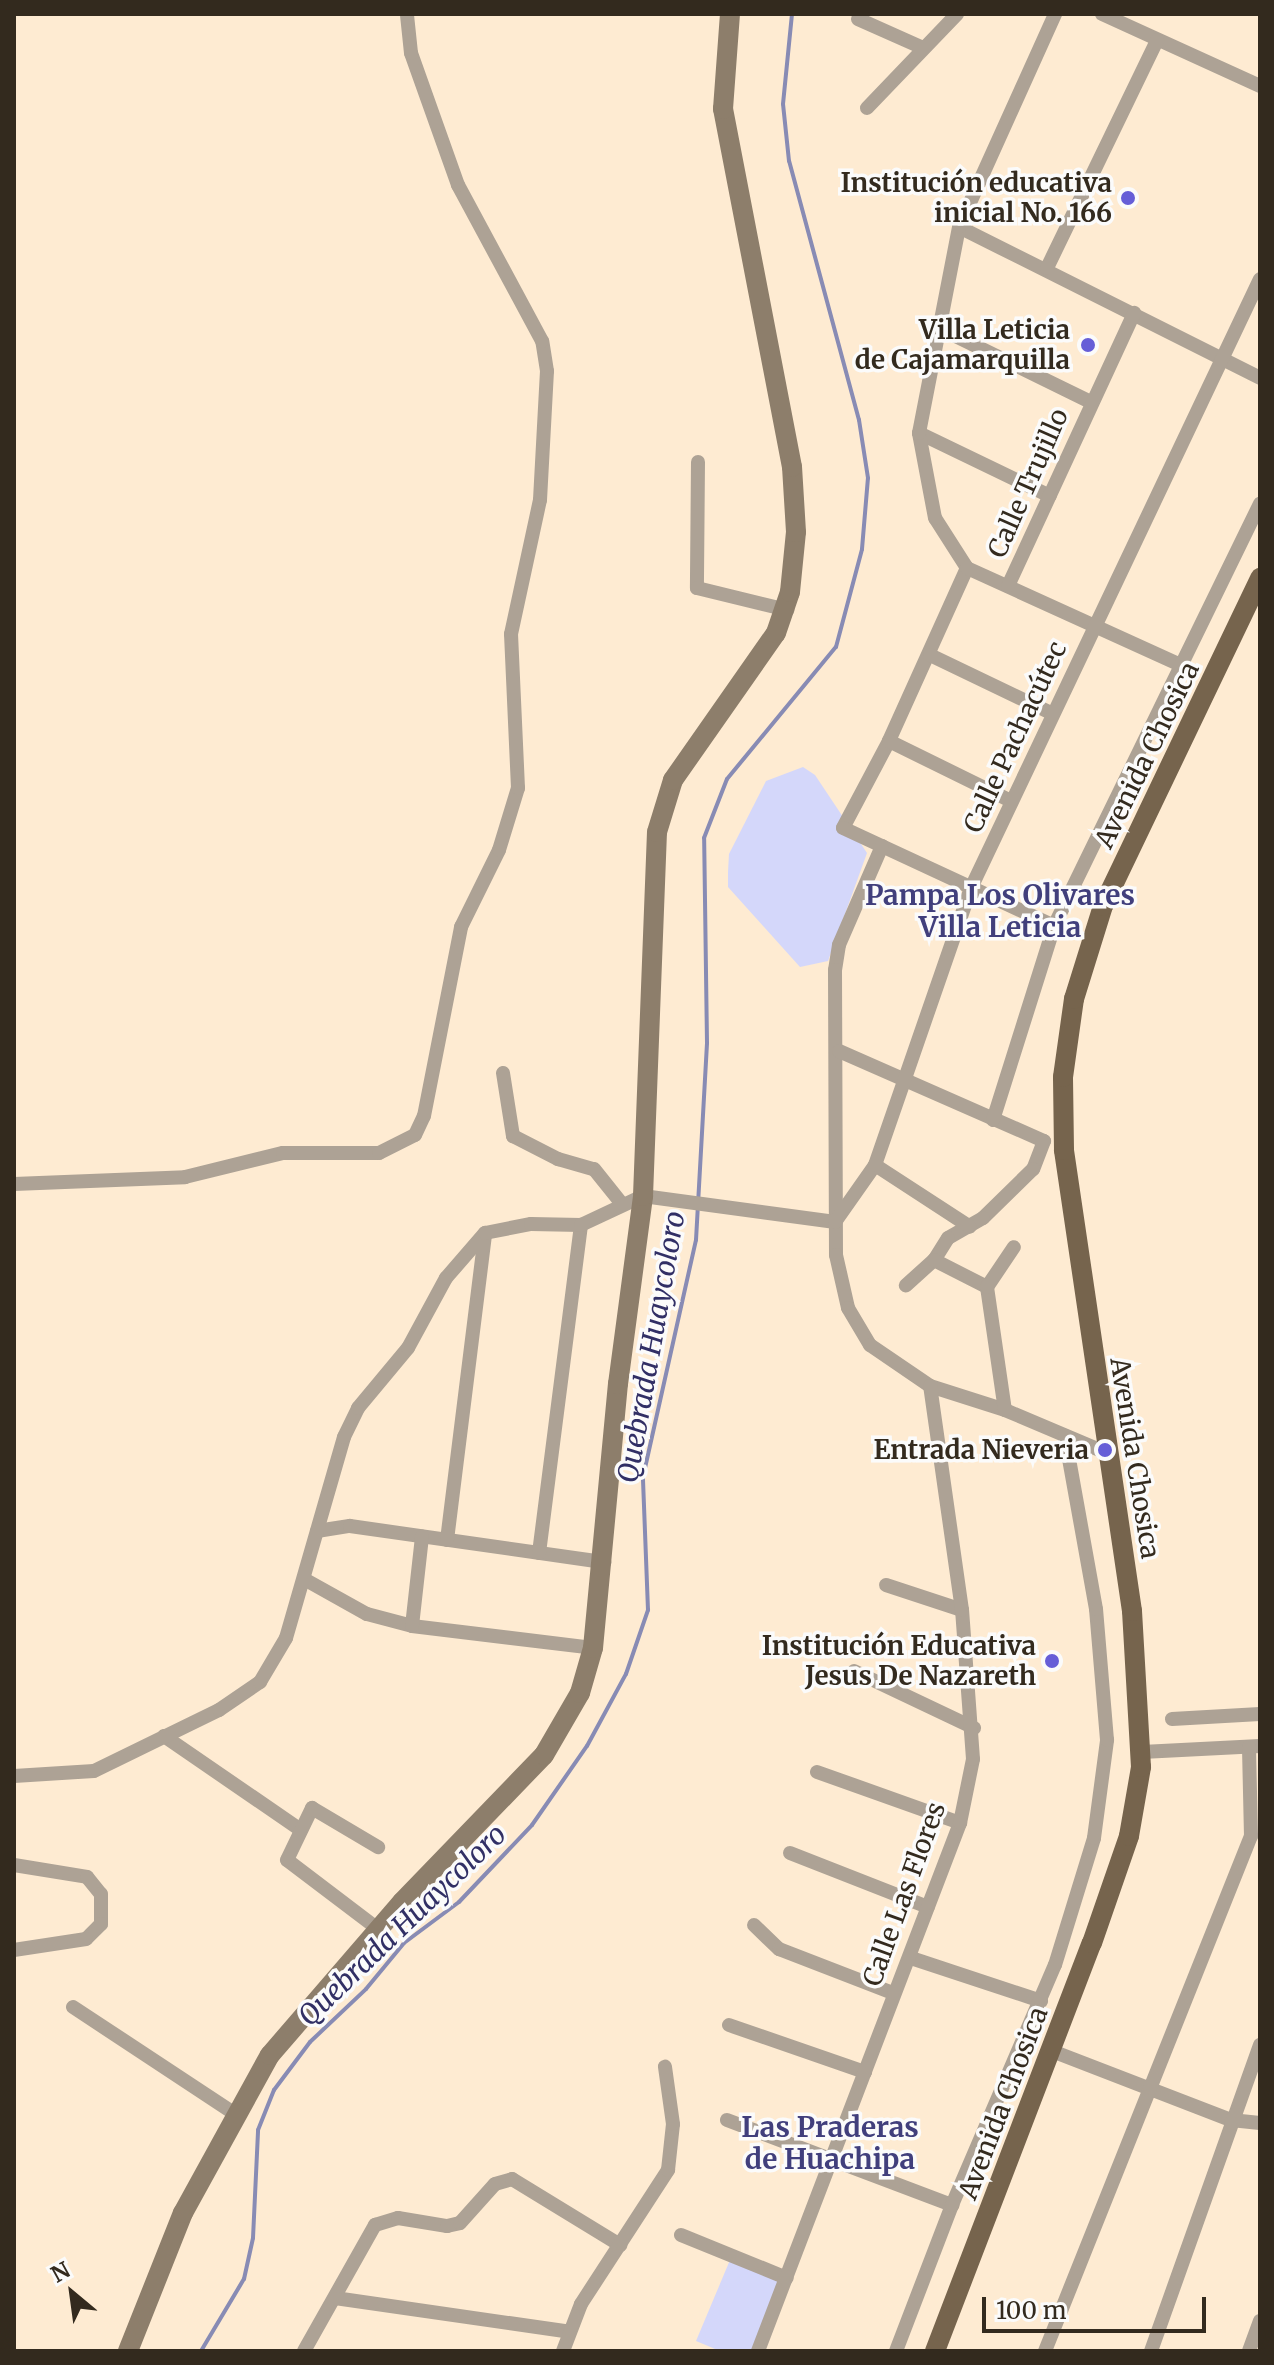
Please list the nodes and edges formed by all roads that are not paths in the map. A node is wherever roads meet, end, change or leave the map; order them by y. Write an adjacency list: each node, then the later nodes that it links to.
1 (407, 14): 41 (street)
2 (957, 14): 8 (street)
3 (1055, 14): 11 (street)
4 (1102, 14): 7 (street)
5 (725, 18): 26 (main road)
6 (858, 19): 8 (street)
7 (1157, 40): 9 (street); 12 (street)
8 (923, 48): 10 (street)
9 (1260, 86)
10 (867, 108)
11 (959, 227): 12 (street); 15 (street)
12 (1047, 268): 14 (street)
13 (1260, 279): 16 (street, Calle Pachacútec)
14 (1134, 313): 16 (street); 18 (street, Calle Trujillo)
15 (939, 328): 18 (street); 19 (street)
16 (1222, 360): 17 (street); 27 (street, Calle Pachacútec)
17 (1260, 378)
18 (1091, 402): 21 (street, Calle Trujillo)
19 (919, 433): 21 (street); 23 (street)
20 (698, 462): 26 (street)
21 (1050, 496): 25 (street, Calle Trujillo)
22 (1260, 503): 29 (street)
23 (967, 568): 25 (street); 28 (street)
24 (1260, 578): 55 (main road, Avenida Chosica)
25 (1008, 586): 27 (street)
26 (787, 610): 42 (main road)
27 (1095, 625): 29 (street); 30 (street, Calle Pachacútec)
28 (930, 655): 30 (street); 31 (street)
29 (1179, 664): 35 (street)
30 (1053, 714): 32 (street, Calle Pachacútec)
31 (889, 741): 32 (street); 33 (street)
32 (1011, 801): 34 (street, Calle Pachacútec)
33 (882, 846): 34 (street); 36 (street)
34 (971, 888): 35 (street); 38 (street, Calle Pachacútec)
35 (1054, 926): 39 (street)
36 (839, 1051): 38 (street); 44 (street)
37 (503, 1073): 43 (street)
38 (903, 1083): 39 (street); 40 (street, Calle Pachacútec)
39 (993, 1120): 46 (street)
40 (875, 1165): 44 (street, Calle Pachacútec); 46 (street)
41 (14, 1184)
42 (643, 1196): 43 (street); 44 (street); 60 (main road)
43 (622, 1204): 45 (street)
44 (835, 1222): 52 (street)
45 (581, 1225): 47 (street); 59 (street)
46 (970, 1227): 49 (street)
47 (485, 1233): 56 (street); 58 (street)
48 (1014, 1247): 51 (street)
49 (934, 1260): 50 (street); 51 (street)
50 (906, 1285)
51 (987, 1287): 53 (street)
52 (930, 1386): 53 (street); 63 (street, Calle Las Flores)
53 (1005, 1410): 54 (street)
54 (1065, 1436): 55 (street); 87 (street)
55 (1107, 1453): 72 (main road, Avenida Chosica)
56 (317, 1531): 57 (street); 61 (street)
57 (422, 1537): 58 (street); 64 (street)
58 (447, 1540): 59 (street)
59 (539, 1553): 60 (street)
60 (604, 1562): 65 (main road)
61 (304, 1579): 64 (street); 70 (street)
62 (886, 1585): 63 (street)
63 (962, 1610): 69 (street, Calle Las Flores)
64 (412, 1626): 65 (street)
65 (593, 1648): 83 (main road)
66 (854, 1671): 69 (street)
67 (1260, 1714): 68 (street)
68 (1172, 1719)
69 (974, 1728): 75 (street, Calle Las Flores)
70 (164, 1736): 74 (street); 76 (street)
71 (1254, 1746): 72 (street); 77 (street)
72 (1142, 1752): 91 (main road, Avenida Chosica)
73 (817, 1772): 75 (street)
74 (14, 1776)
75 (960, 1823): 81 (street, Calle Las Flores)
76 (301, 1830): 78 (street); 83 (street)
77 (1256, 1836): 94 (street)
78 (378, 1847)
79 (790, 1853): 81 (street)
80 (14, 1865): 84 (street)
81 (928, 1907): 85 (street, Calle Las Flores)
82 (754, 1925): 86 (street)
83 (378, 1929): 95 (main road)
84 (14, 1950)
85 (911, 1958): 86 (street, Calle Las Flores); 87 (street)
86 (893, 1993): 93 (street, Calle Las Flores)
87 (1041, 2001): 100 (street)
88 (73, 2007): 95 (street)
89 (729, 2025): 93 (street)
90 (1260, 2045): 97 (street)
91 (1052, 2051): 94 (street); 112 (main road, Avenida Chosica)
92 (665, 2067): 102 (street)
93 (865, 2072): 99 (street, Calle Las Flores)
94 (1147, 2090): 97 (street); 113 (street)
95 (235, 2114): 107 (main road)
96 (727, 2120): 99 (street)
97 (1231, 2120): 98 (street); 114 (street)
98 (1260, 2123)
99 (833, 2159): 100 (street); 103 (street, Calle Las Flores)
100 (952, 2205): 111 (street)
101 (681, 2235): 103 (street)
102 (620, 2245): 104 (street); 106 (street)
103 (787, 2278): 110 (street, Calle Las Flores)
104 (335, 2298): 106 (street); 108 (street)
105 (1260, 2321): 115 (street)
106 (570, 2332): 109 (street)
107 (128, 2351)
108 (304, 2351)
109 (563, 2351)
110 (758, 2351)
111 (896, 2351)
112 (935, 2351)
113 (1045, 2351)
114 (1151, 2351)
115 (1249, 2351)

